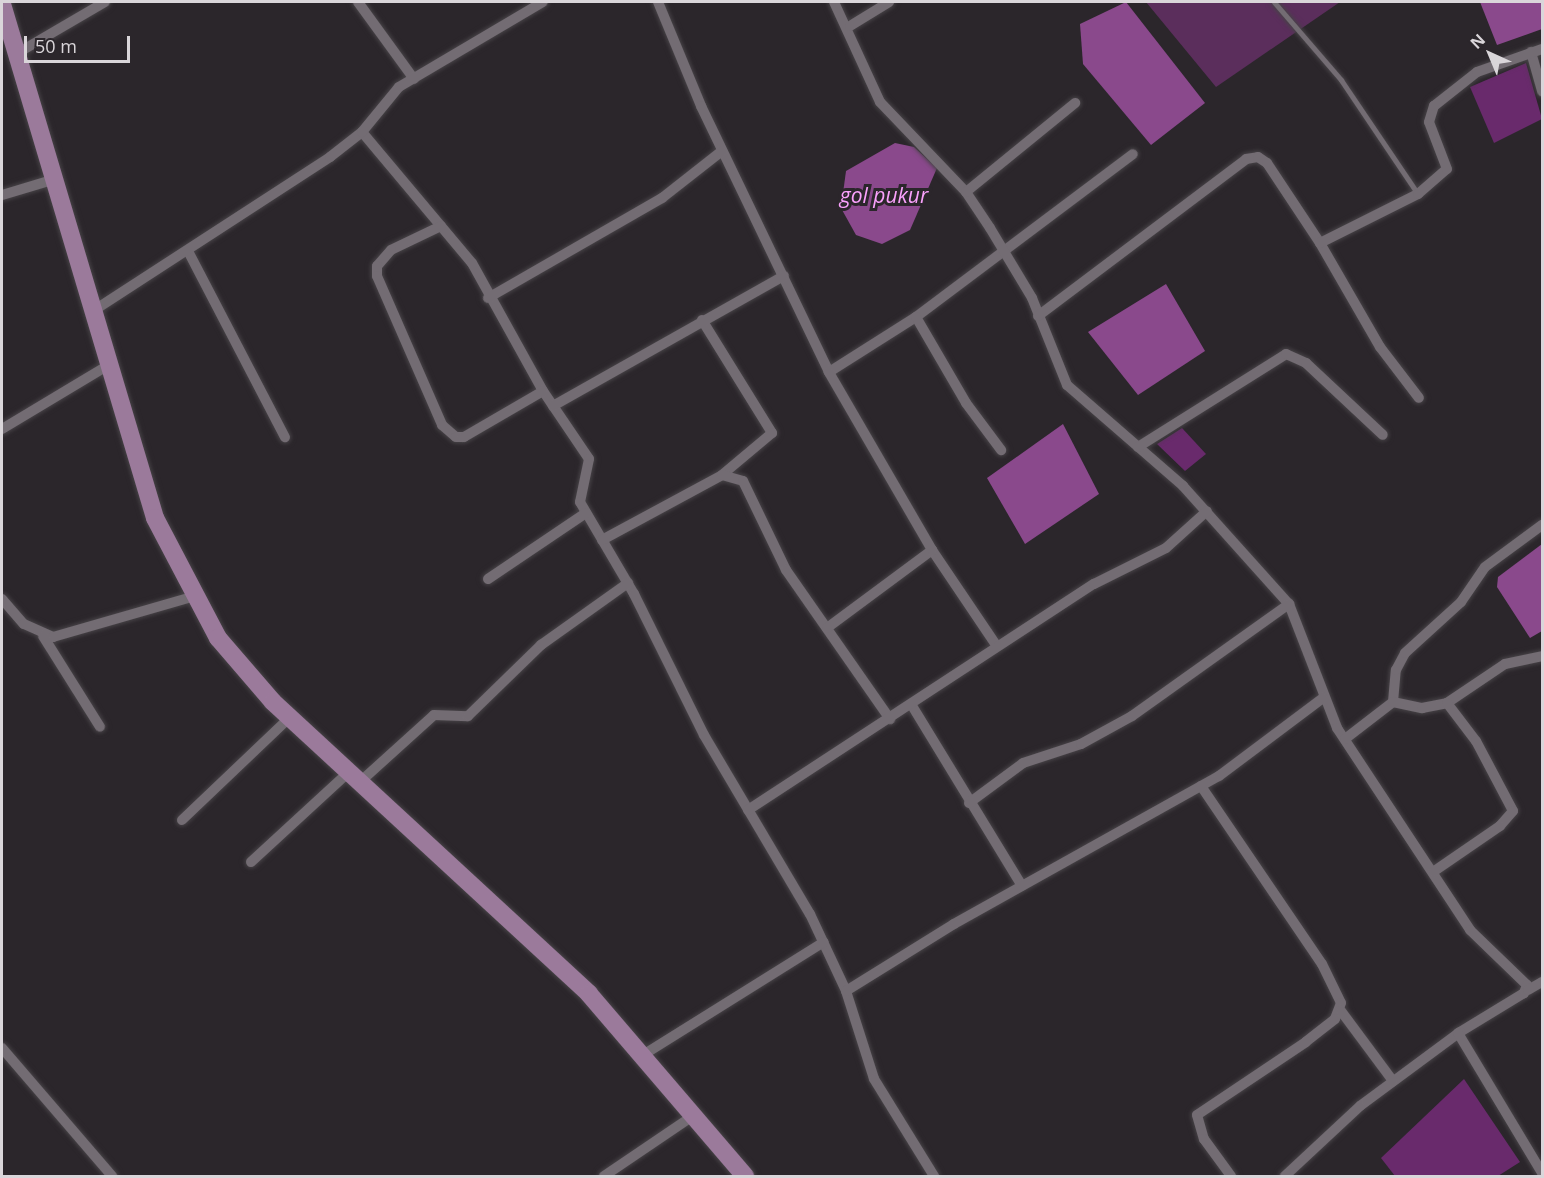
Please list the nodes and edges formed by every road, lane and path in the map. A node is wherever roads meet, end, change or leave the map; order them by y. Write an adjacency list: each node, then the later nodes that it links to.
1 (105, 2): 11 (street)
2 (358, 2): 12 (street)
3 (543, 2): 12 (street)
4 (658, 2): 16 (street)
5 (834, 2): 9 (street)
6 (889, 2): 9 (street)
7 (1274, 2): 20 (lane)
8 (2, 4): 11 (main road)
9 (850, 26): 19 (street)
10 (1537, 50): 13 (street); 20 (street)
11 (16, 54): 18 (main road)
12 (414, 79): 15 (street)
13 (1542, 91)
14 (1075, 103): 19 (street)
15 (362, 132): 22 (street); 24 (street)
16 (722, 151): 26 (street); 27 (street)
17 (1133, 154): 25 (street)
18 (52, 180): 21 (street); 28 (main road)
19 (966, 192): 25 (street)
20 (1418, 194): 23 (street)
21 (2, 195)
22 (441, 226): 27 (street); 34 (street)
23 (1320, 243): 29 (street); 35 (street)
24 (188, 251): 28 (street); 39 (street)
25 (1002, 252): 29 (street); 30 (street)
26 (784, 276): 31 (street); 33 (street)
27 (488, 298): 34 (street)
28 (93, 312): 32 (main road)
29 (1038, 316): 40 (street)
30 (916, 317): 33 (street); 41 (street)
31 (702, 320): 36 (street); 42 (street)
32 (107, 366): 37 (street); 50 (main road)
33 (829, 372): 47 (street)
34 (543, 391): 36 (street)
35 (1419, 398)
36 (553, 406): 44 (street)
37 (2, 429)
38 (1383, 435): 40 (street)
39 (285, 438)
40 (1138, 447): 43 (street)
41 (1002, 450)
42 (722, 476): 46 (street); 53 (street)
43 (1207, 511): 52 (street); 55 (street)
44 (586, 513): 46 (street); 48 (street)
45 (1542, 525): 58 (street)
46 (602, 540): 49 (street)
47 (932, 550): 53 (street); 55 (street)
48 (488, 579)
49 (628, 583): 65 (street); 68 (street)
50 (195, 596): 54 (street); 61 (main road)
51 (2, 599): 54 (street)
52 (1289, 604): 57 (street); 67 (street)
53 (827, 628): 62 (street)
54 (43, 636): 63 (street)
55 (996, 645): 60 (street)
56 (1542, 656): 59 (street)
57 (1323, 698): 64 (street); 66 (street)
58 (1393, 702): 59 (street); 64 (street)
59 (1447, 703): 71 (street)
60 (911, 704): 62 (street); 67 (street)
61 (290, 717): 65 (main road); 69 (street)
62 (890, 719): 68 (street)
63 (100, 728)
64 (1345, 739): 71 (street)
65 (355, 776): 70 (street); 80 (main road)
66 (1201, 786): 72 (street); 77 (street)
67 (969, 802): 72 (street)
68 (748, 810): 73 (street)
69 (182, 820)
70 (251, 861)
71 (1433, 872): 75 (street)
72 (1022, 886): 76 (street)
73 (824, 942): 76 (street); 80 (street)
74 (1542, 982): 75 (street)
75 (1528, 990): 78 (street)
76 (846, 991): 87 (street)
77 (1341, 1011): 81 (street); 88 (street)
78 (1458, 1033): 81 (street); 83 (street)
79 (2, 1048): 84 (street)
80 (643, 1055): 82 (main road)
81 (1393, 1081): 89 (street)
82 (694, 1115): 85 (street); 86 (main road)
83 (1542, 1173)
84 (111, 1176)
85 (604, 1176)
86 (745, 1176)
87 (934, 1176)
88 (1231, 1176)
89 (1285, 1176)

